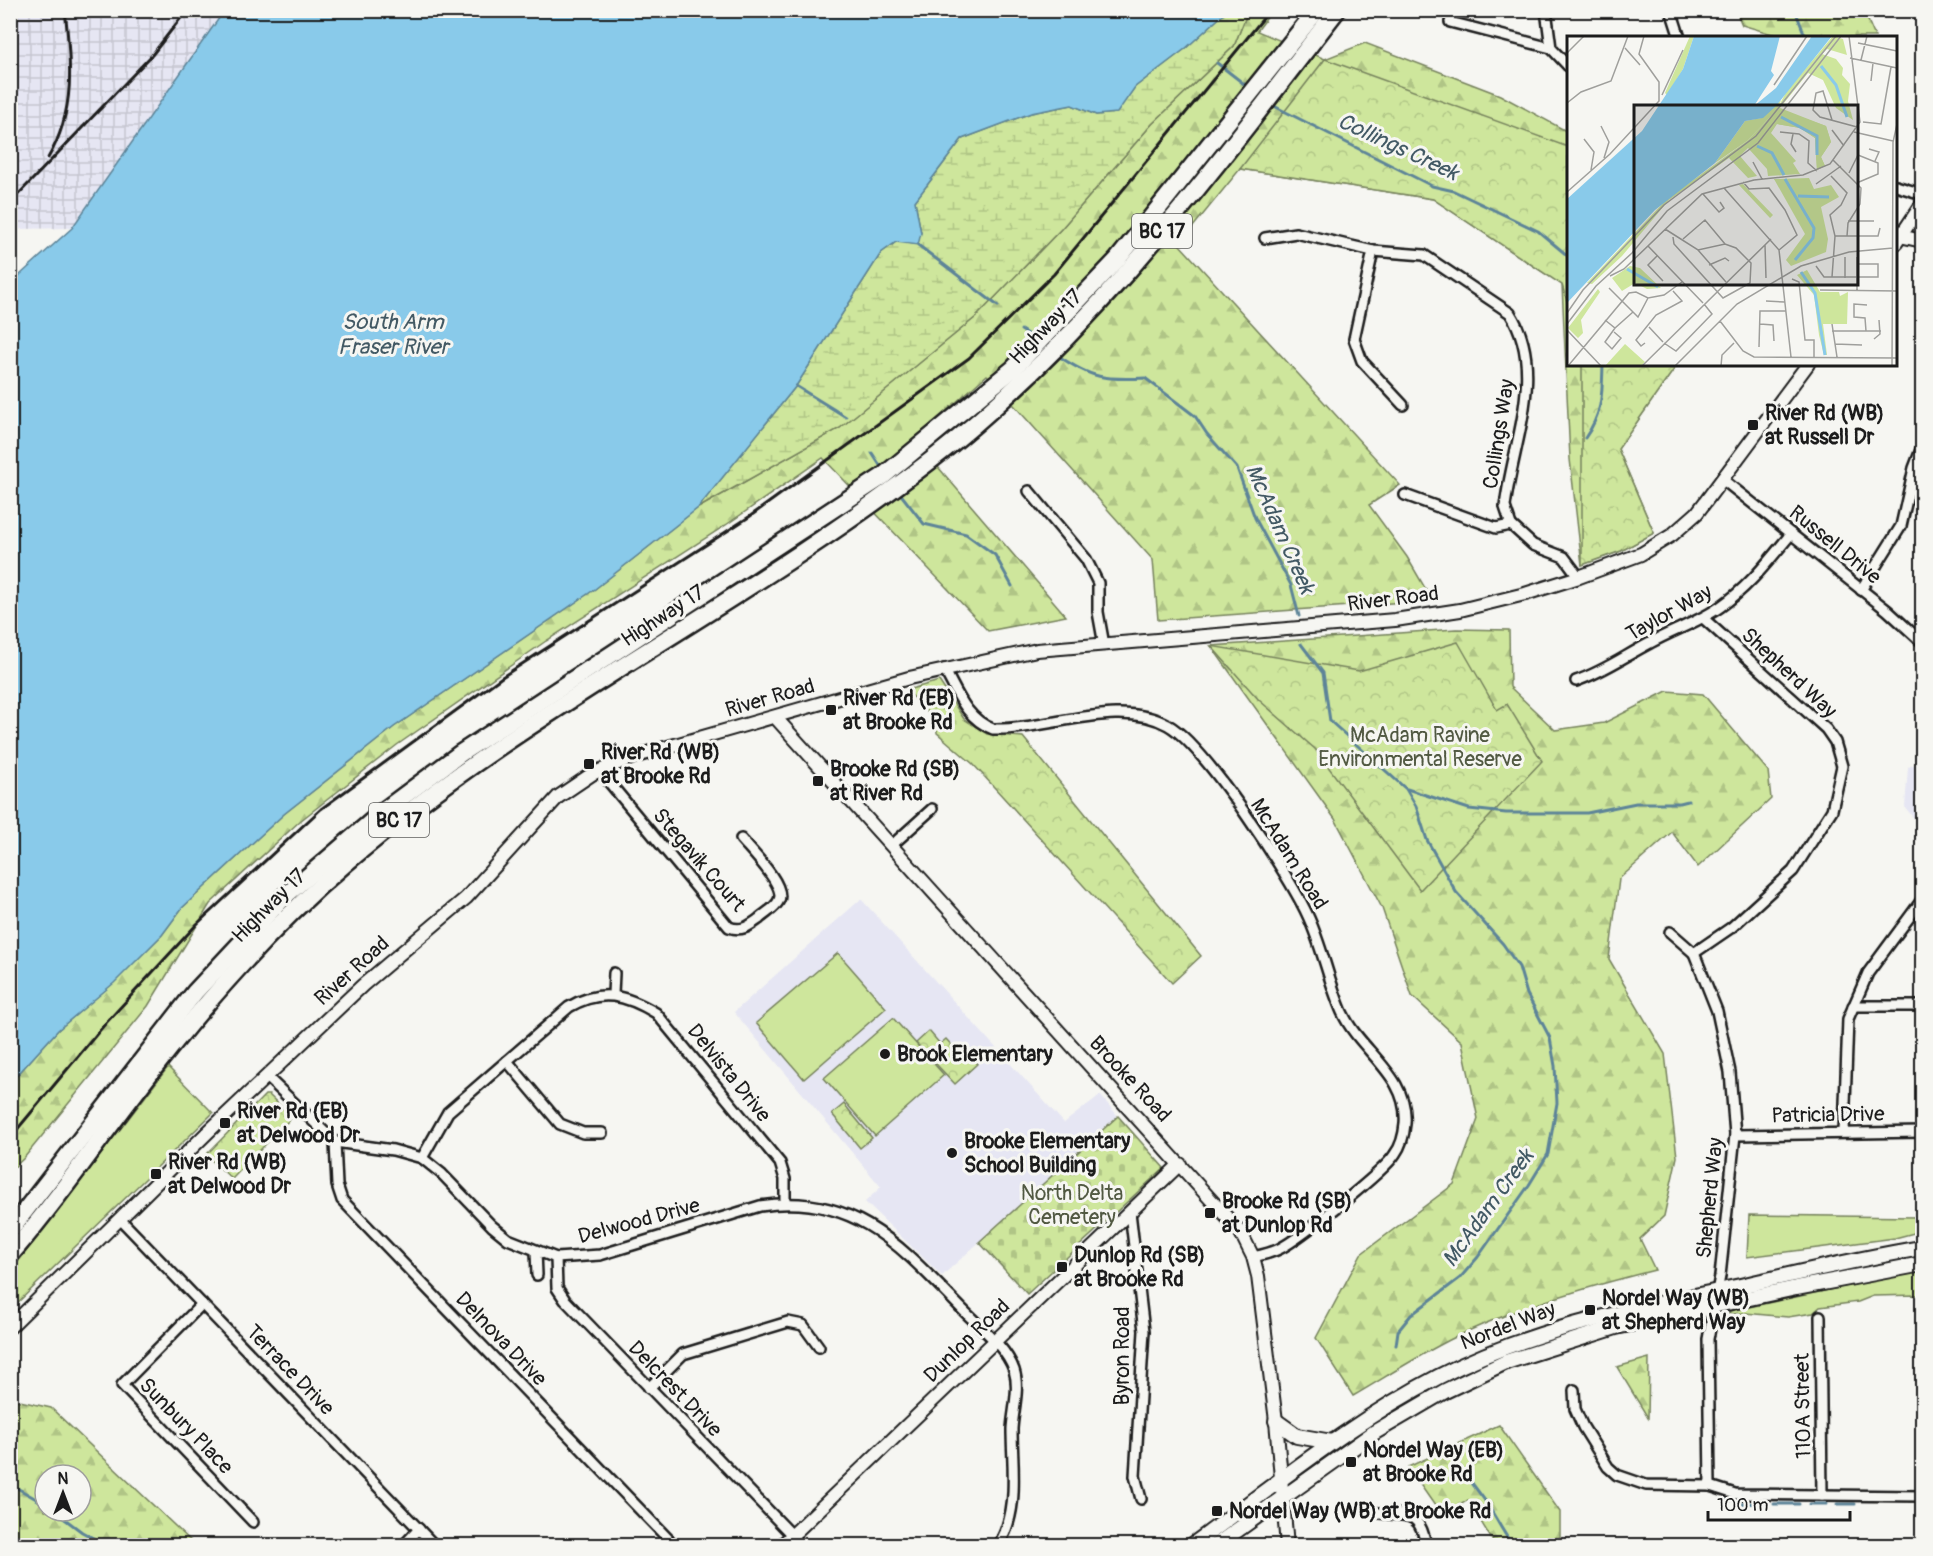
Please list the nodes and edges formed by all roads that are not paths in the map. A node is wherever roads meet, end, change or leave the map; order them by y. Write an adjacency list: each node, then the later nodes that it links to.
1 (1317, 10): 9 (highway, Highway 17 / BC 17)
2 (1337, 10): 9 (highway, Highway 17 / BC 17)
3 (1546, 10): 7 (street)
4 (1671, 10): 6 (street)
5 (1450, 22): 7 (street)
6 (1679, 36)
7 (1551, 48): 8 (street)
8 (1567, 64)
9 (1283, 67): 10 (highway, Highway 17 / BC 17)
10 (1240, 122): 19 (highway, Highway 17 / BC 17); 19 (highway, Highway 17 / BC 17)
11 (1897, 186): 12 (street)
12 (1923, 194)
13 (1923, 204): 15 (street)
14 (1265, 238): 17 (street, Collings Way)
15 (1898, 239): 16 (street)
16 (1923, 242)
17 (1373, 251): 20 (street); 26 (street, Collings Way)
18 (1807, 366): 22 (street, River Road)
19 (1019, 375): 23 (highway, Highway 17 / BC 17)
20 (1403, 405)
21 (1923, 447): 29 (street)
22 (1722, 479): 27 (street, Russell Drive); 28 (street, River Road)
23 (879, 489): 59 (highway, Highway 17 / BC 17); 62 (highway, Highway 17 / BC 17)
24 (1029, 491): 32 (street)
25 (1405, 495): 26 (street)
26 (1511, 525): 28 (street)
27 (1791, 534): 29 (street, Russell Drive); 30 (street, Taylor Way)
28 (1579, 577): 32 (street, River Road)
29 (1861, 590): 31 (street, Russell Drive)
30 (1703, 618): 34 (street, Taylor Way); 42 (street, Shepherd Way)
31 (1923, 642)
32 (1104, 645): 33 (street, River Road)
33 (944, 669): 35 (street, River Road); 63 (street, McAdam Road)
34 (1576, 681)
35 (775, 717): 36 (street, River Road); 39 (street, Brooke Road)
36 (599, 770): 38 (street, Stegavik Court); 48 (street, River Road)
37 (932, 809): 39 (street)
38 (741, 839)
39 (891, 846): 55 (street, Brooke Road)
40 (1923, 900): 45 (street)
41 (1670, 932): 42 (street, Shepherd Way)
42 (1694, 953): 52 (street, Shepherd Way)
43 (614, 973): 44 (street)
44 (613, 994): 47 (street); 56 (street, Delvista Drive)
45 (1853, 1006): 46 (street); 49 (street)
46 (1923, 1006)
47 (507, 1061): 51 (street); 54 (street)
48 (267, 1077): 53 (street); 58 (street, River Road)
49 (1845, 1132): 50 (street, Patricia Drive); 52 (street, Patricia Drive)
50 (1923, 1132)
51 (602, 1133)
52 (1735, 1135): 67 (street, Shepherd Way)
53 (335, 1142): 54 (street, Delwood Drive); 90 (street, Delnova Drive)
54 (422, 1158): 61 (street, Delwood Drive)
55 (1180, 1164): 57 (street, Dunlop Road); 63 (street, Brooke Road)
56 (785, 1202): 64 (street, Delwood Drive); 72 (street, Delwood Drive)
57 (1130, 1212): 72 (street, Dunlop Road); 83 (street, Byron Road)
58 (120, 1219): 68 (street, Terrace Drive); 71 (street, River Road)
59 (10, 1230)
60 (1923, 1248): 67 (main road, Nordel Way)
61 (536, 1251): 64 (street, Delwood Drive); 66 (street)
62 (10, 1254)
63 (1253, 1257): 76 (street, Brooke Road)
64 (556, 1258): 74 (street, Delcrest Drive)
65 (1923, 1264): 69 (main road, Nordel Way)
66 (537, 1275)
67 (1717, 1291): 69 (street, Shepherd Way); 77 (main road, Nordel Way)
68 (202, 1304): 85 (street, Sunbury Place); 86 (street, Terrace Drive)
69 (1714, 1306): 79 (street, Shepherd Way); 82 (main road, Nordel Way)
70 (1820, 1316): 80 (street, 110A Street)
71 (10, 1327)
72 (994, 1342): 87 (street, Dunlop Road); 92 (street, Delwood Drive)
73 (819, 1347): 74 (street)
74 (649, 1388): 87 (street, Delcrest Drive)
75 (1574, 1390): 79 (street)
76 (1276, 1421): 77 (main road); 78 (street, Brooke Road)
77 (1332, 1442): 78 (main road, Nordel Way)
78 (1282, 1480): 82 (street, Brooke Road); 93 (main road, Nordel Way)
79 (1710, 1486): 80 (street)
80 (1822, 1495): 81 (street)
81 (1923, 1496)
82 (1283, 1497): 94 (main road, Nordel Way); 95 (street, Brooke Road)
83 (1142, 1500)
84 (1366, 1510): 96 (street)
85 (253, 1522)
86 (419, 1529): 88 (street); 89 (street, Terrace Drive)
87 (792, 1535): 91 (street, Dunlop Road)
88 (403, 1545)
89 (435, 1545)
90 (675, 1545)
91 (781, 1545)
92 (998, 1545)
93 (1191, 1545)
94 (1215, 1545)
95 (1287, 1545)
96 (1426, 1545)

